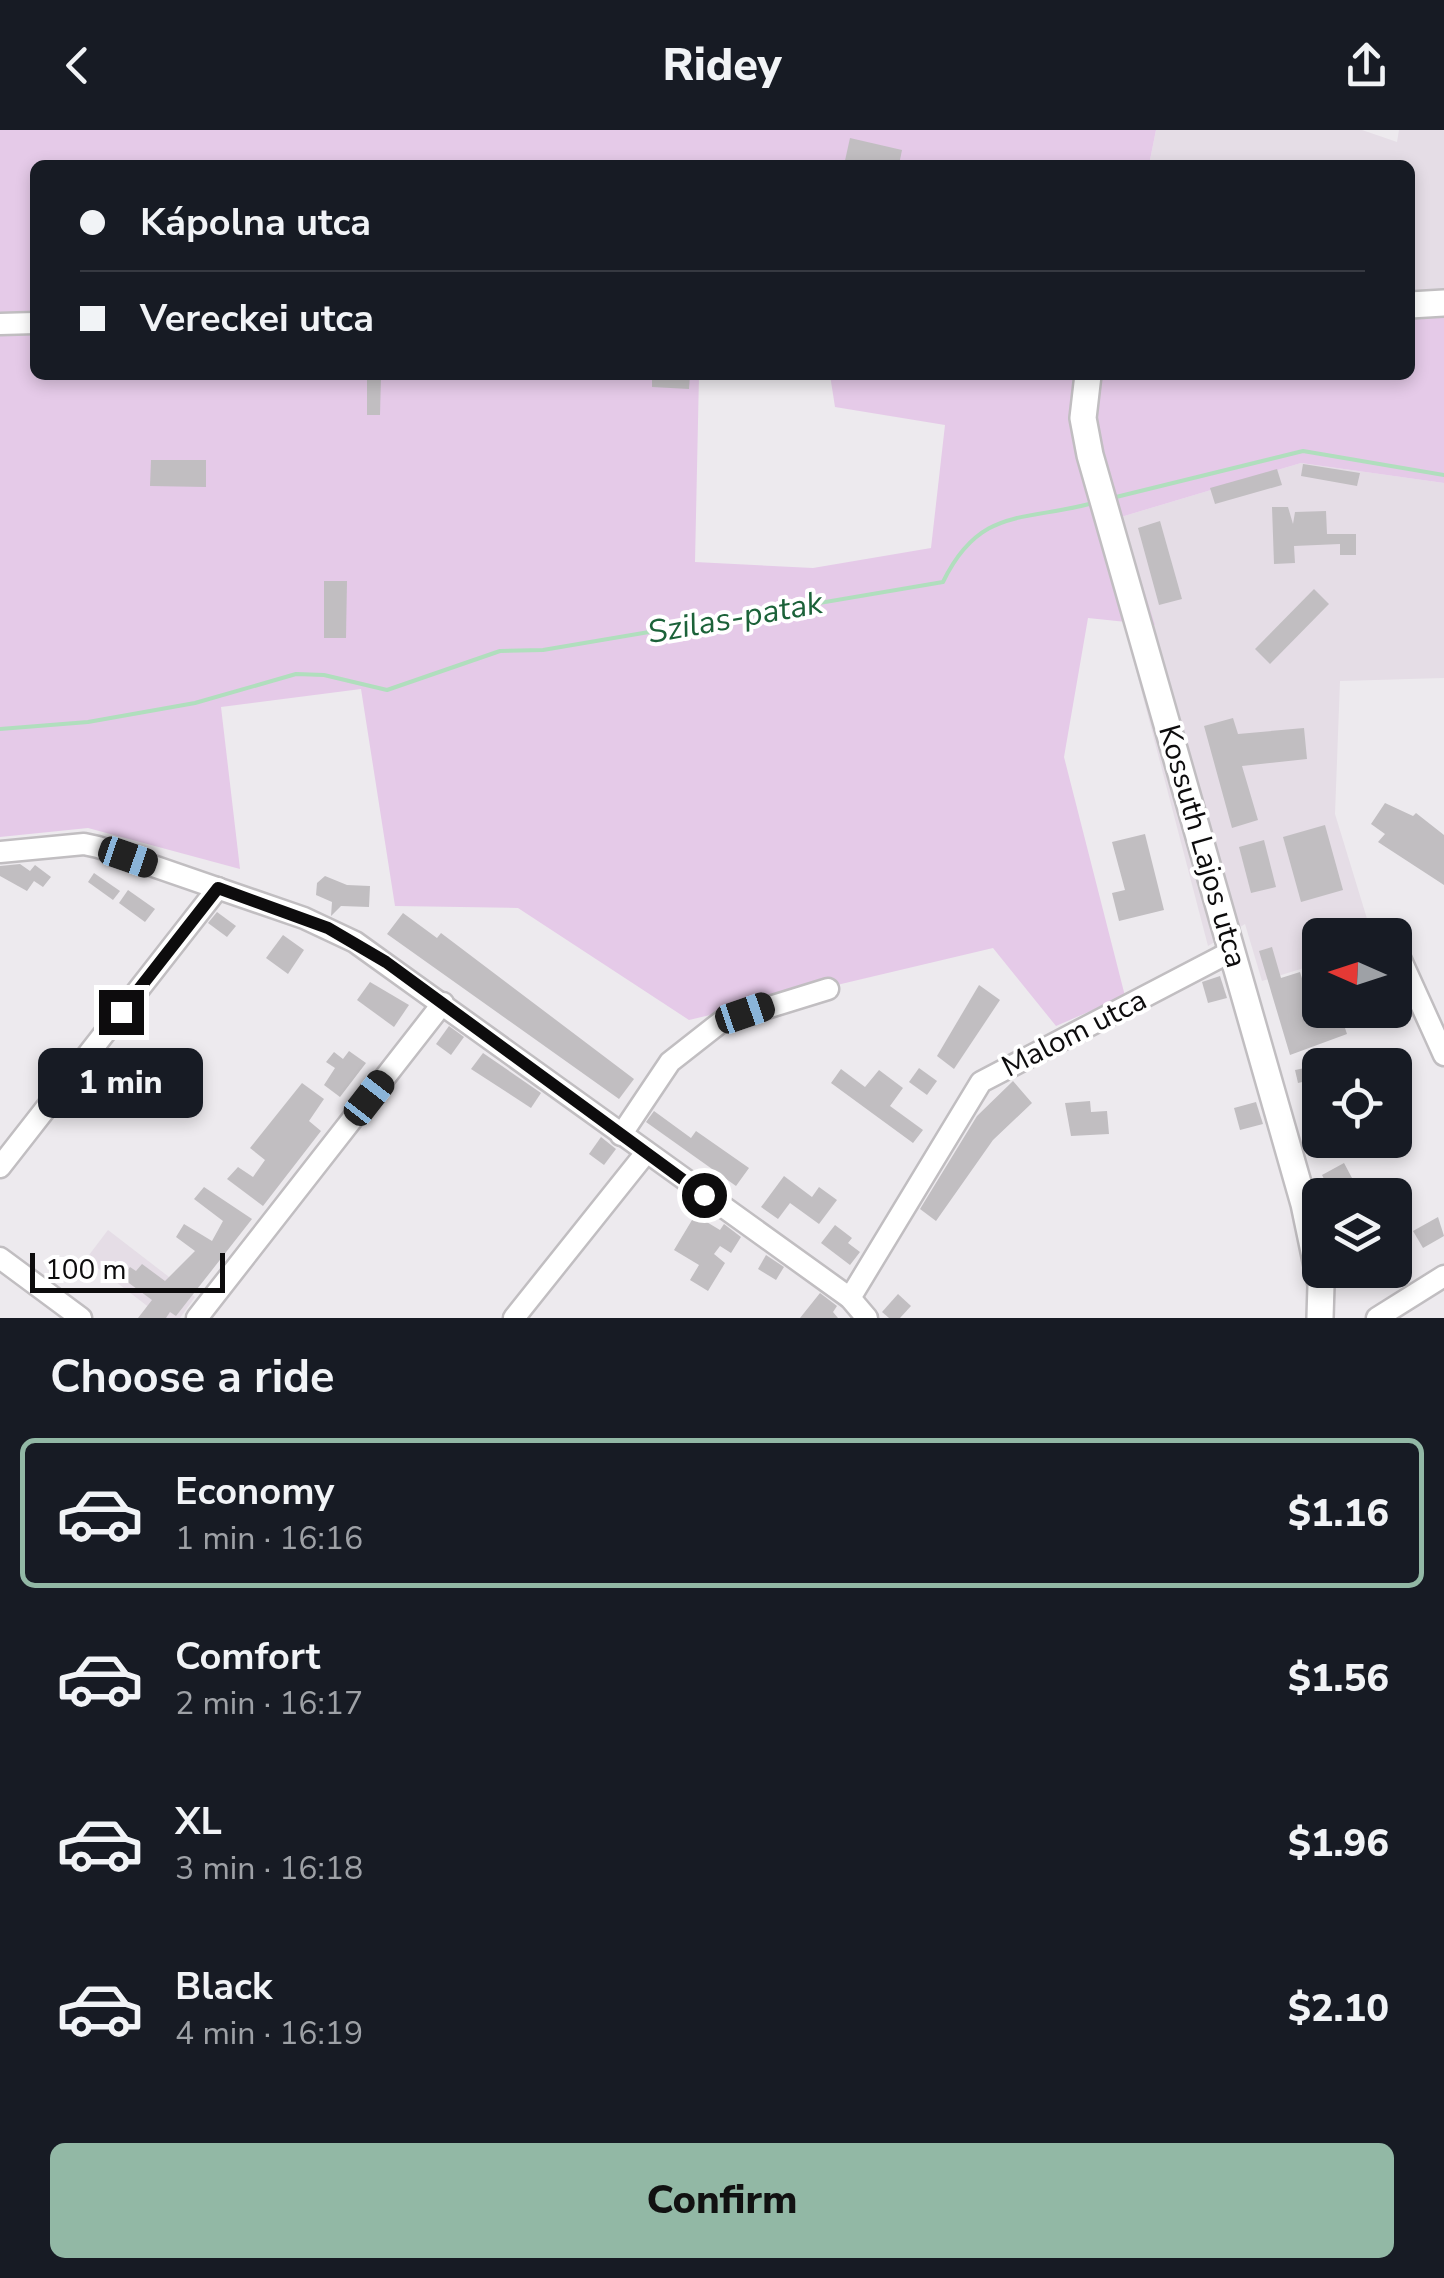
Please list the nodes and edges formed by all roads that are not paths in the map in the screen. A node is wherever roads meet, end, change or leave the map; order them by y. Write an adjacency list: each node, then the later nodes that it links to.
1 (1444, 303): 2 (main road)
2 (1415, 305)
3 (30, 323): 4 (street)
4 (0, 324)
5 (1087, 380): 8 (main road, Kossuth Lajos utca)
6 (0, 852): 7 (street)
7 (218, 888): 11 (street); 15 (street)
8 (1232, 951): 18 (street, Malom utca); 23 (main road, Kossuth Lajos utca)
9 (1412, 984): 12 (street)
10 (828, 989): 13 (street)
11 (443, 1003): 13 (street); 20 (street)
12 (1444, 1055)
13 (620, 1135): 14 (street)
14 (645, 1154): 18 (street); 21 (street)
15 (0, 1167)
16 (0, 1258): 19 (street)
17 (1444, 1276): 24 (street)
18 (850, 1298): 22 (street)
19 (81, 1318)
20 (197, 1318)
21 (514, 1318)
22 (867, 1318)
23 (1320, 1318)
24 (1378, 1318)

